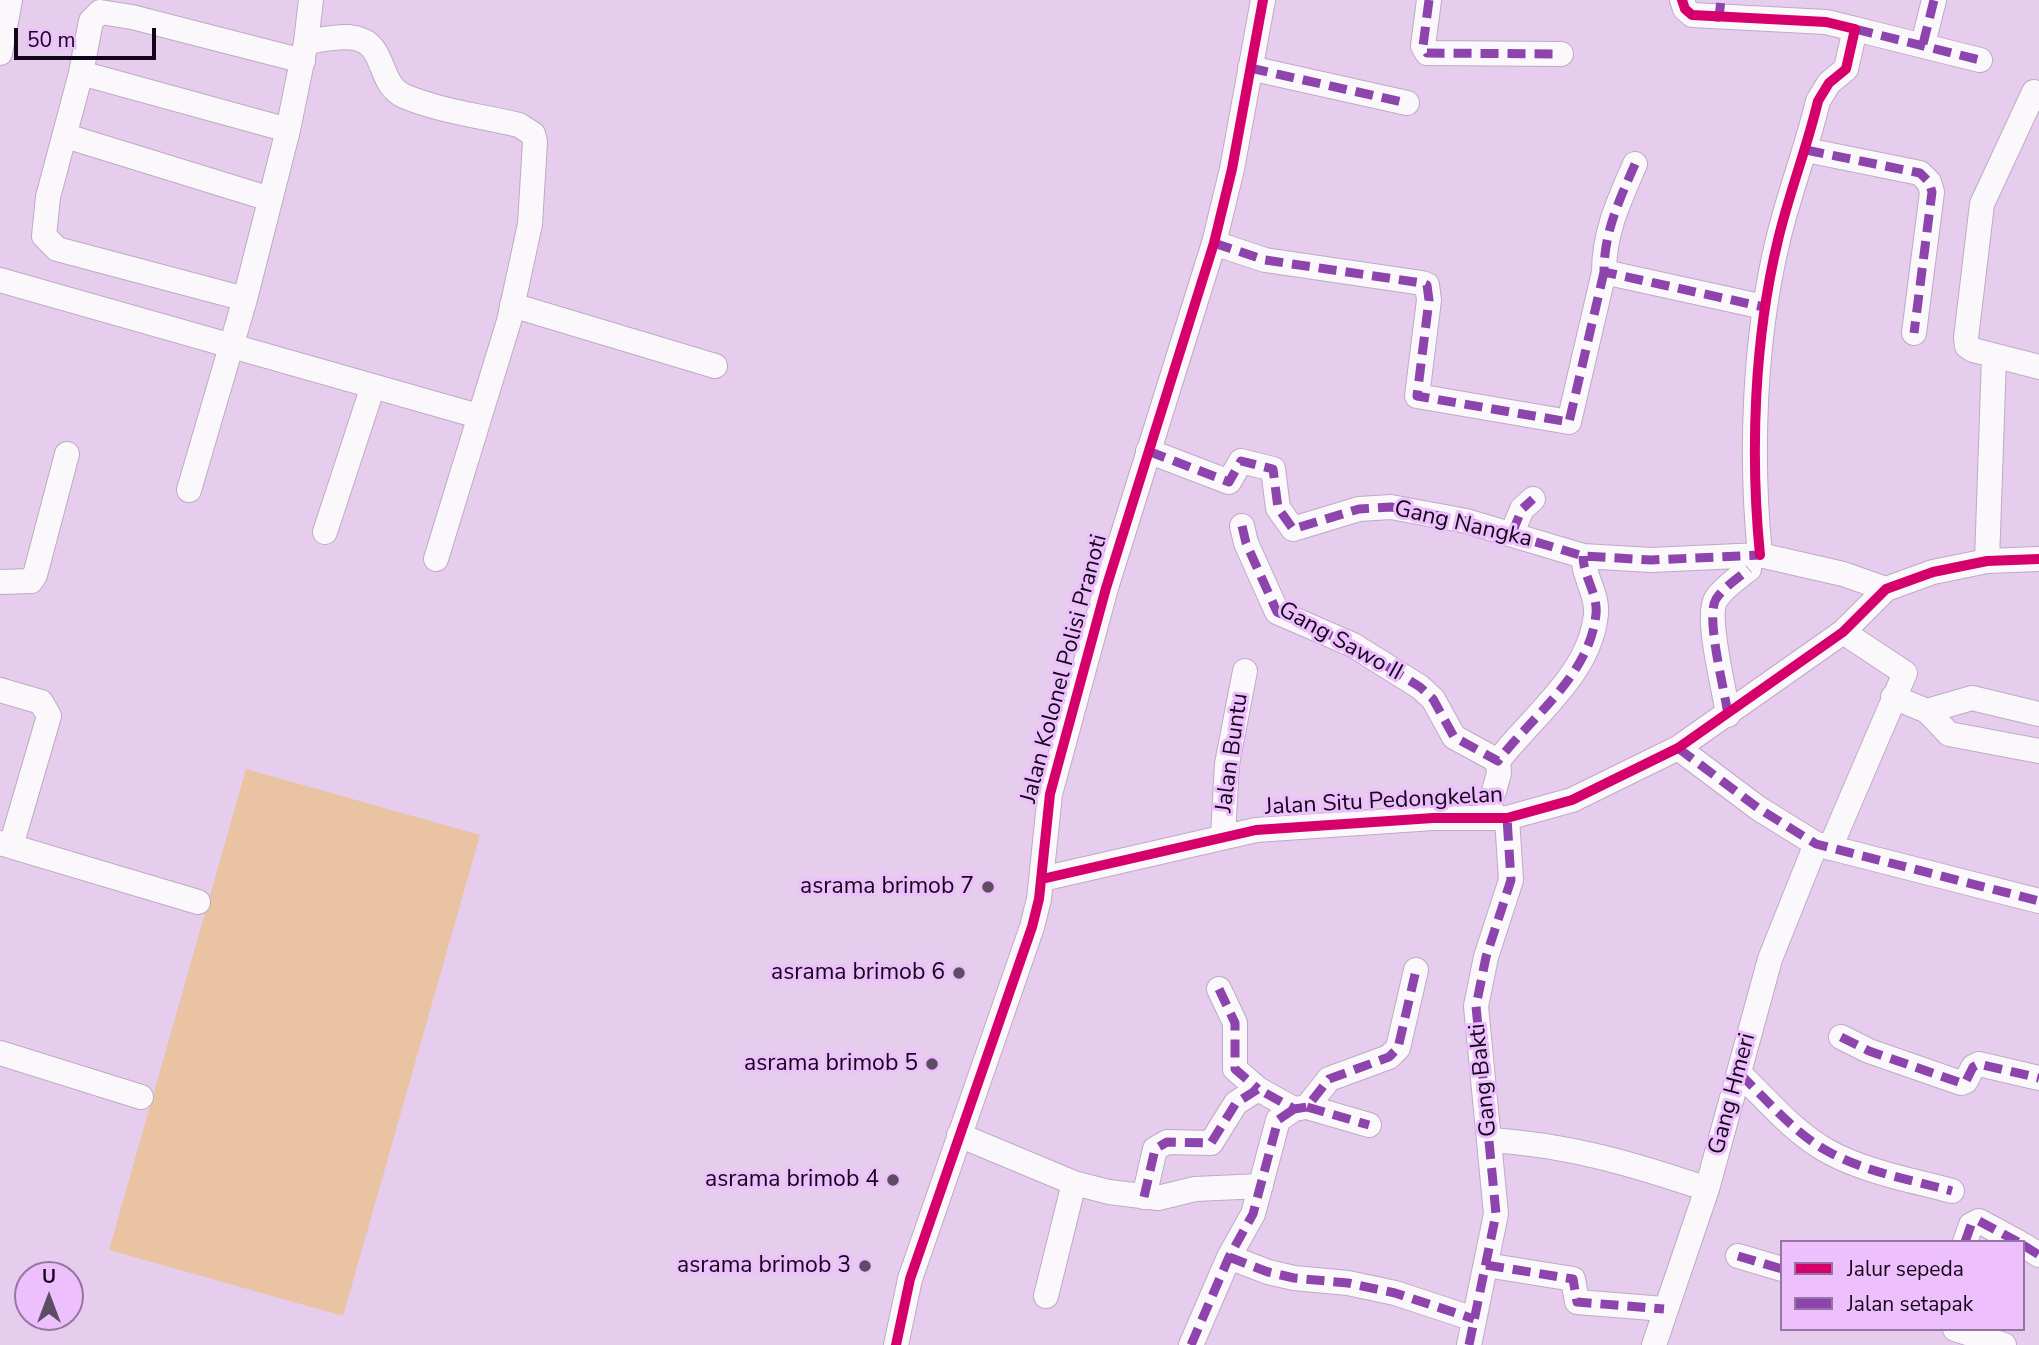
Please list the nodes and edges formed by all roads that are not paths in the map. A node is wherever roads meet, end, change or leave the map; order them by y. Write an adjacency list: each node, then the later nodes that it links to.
1 (10, 0): 11 (street)
2 (311, 0): 10 (street)
3 (1263, 0): 14 (street, Jalan Kolonel Polisi Pranoti)
4 (1429, 0): 12 (street)
5 (1682, 0): 7 (street)
6 (1934, 0): 9 (street)
7 (1720, 8): 8 (street)
8 (1855, 29): 9 (street); 20 (street)
9 (1923, 44): 13 (street)
10 (305, 51): 15 (street); 18 (street); 27 (street)
11 (0, 53)
12 (1561, 54)
13 (1980, 60)
14 (1250, 68): 17 (street); 23 (street, Jalan Kolonel Polisi Pranoti)
15 (81, 73): 18 (street); 19 (street)
16 (2034, 92): 31 (street)
17 (1407, 103)
18 (288, 130): 22 (street)
19 (66, 136): 22 (street); 26 (street)
20 (1806, 150): 28 (street); 29 (street)
21 (1635, 164): 24 (street)
22 (270, 199): 26 (street)
23 (1214, 243): 24 (street); 36 (street, Jalan Kolonel Polisi Pranoti)
24 (1604, 272): 28 (street)
25 (0, 280): 30 (street)
26 (245, 299): 30 (street)
27 (512, 305): 32 (street); 35 (street)
28 (1764, 307): 47 (street)
29 (1914, 333)
30 (230, 346): 34 (street); 38 (street)
31 (1994, 357): 33 (street); 46 (street)
32 (715, 366)
33 (2039, 367)
34 (373, 386): 35 (street); 41 (street)
35 (478, 416): 44 (street)
36 (1148, 451): 42 (street, Gang Nangka); 64 (street, Jalan Kolonel Polisi Pranoti)
37 (68, 454): 48 (street)
38 (189, 490)
39 (1532, 499): 42 (street)
40 (1242, 526): 59 (street, Gang Sawo II)
41 (326, 532)
42 (1512, 533): 43 (street, Gang Nangka)
43 (1583, 556): 47 (street, Gang Nangka); 59 (street)
44 (436, 559)
45 (2039, 559): 46 (street, Jalan Situ Pedongkelan)
46 (1987, 561): 49 (street, Jalan Situ Pedongkelan)
47 (1754, 562): 49 (street, Gang Nangka); 55 (street)
48 (0, 582)
49 (1886, 589): 50 (street, Jalan Situ Pedongkelan)
50 (1843, 632): 53 (street, Gang Hmeri); 55 (street, Jalan Situ Pedongkelan)
51 (1245, 671): 61 (street, Jalan Buntu)
52 (0, 690): 62 (street)
53 (1893, 696): 54 (street); 63 (street, Gang Hmeri)
54 (1927, 711): 56 (street); 58 (street)
55 (1728, 715): 57 (street, Jalan Situ Pedongkelan)
56 (2039, 715)
57 (1678, 748): 60 (street, Jalan Situ Pedongkelan); 63 (street)
58 (2039, 751)
59 (1497, 761): 60 (street, Gang Bakti)
60 (1497, 817): 61 (street, Jalan Situ Pedongkelan); 78 (street, Gang Bakti)
61 (1223, 835): 64 (street, Jalan Situ Pedongkelan)
62 (5, 844): 66 (street)
63 (1823, 846): 65 (street); 71 (street, Gang Hmeri)
64 (1042, 879): 77 (street, Jalan Kolonel Polisi Pranoti)
65 (2039, 901)
66 (198, 902)
67 (1416, 970): 75 (street)
68 (1219, 989): 73 (street)
69 (1841, 1037): 72 (street)
70 (0, 1053): 74 (street)
71 (1740, 1074): 81 (street, Gang Hmeri); 82 (street)
72 (2039, 1078)
73 (1258, 1089): 75 (street); 83 (street)
74 (141, 1097)
75 (1301, 1108): 76 (street); 80 (street)
76 (1369, 1125)
77 (959, 1135): 79 (street); 94 (street, Jalan Kolonel Polisi Pranoti)
78 (1491, 1140): 81 (street); 88 (street, Gang Bakti)
79 (1074, 1182): 83 (street); 90 (street)
80 (1261, 1186): 83 (street); 87 (street)
81 (1707, 1189): 91 (street, Gang Hmeri)
82 (1952, 1191)
83 (1144, 1197)
84 (1966, 1240): 85 (street)
85 (2014, 1240)
86 (1738, 1256): 89 (street)
87 (1229, 1257): 92 (street); 95 (street)
88 (1486, 1265): 91 (street); 92 (street, Gang Bakti)
89 (1780, 1268)
90 (1046, 1296)
91 (1664, 1309): 97 (street, Gang Hmeri)
92 (1474, 1319): 96 (street, Gang Bakti)
93 (1958, 1331): 98 (street)
94 (896, 1345)
95 (1191, 1345)
96 (1469, 1345)
97 (1654, 1345)
98 (2004, 1345)

